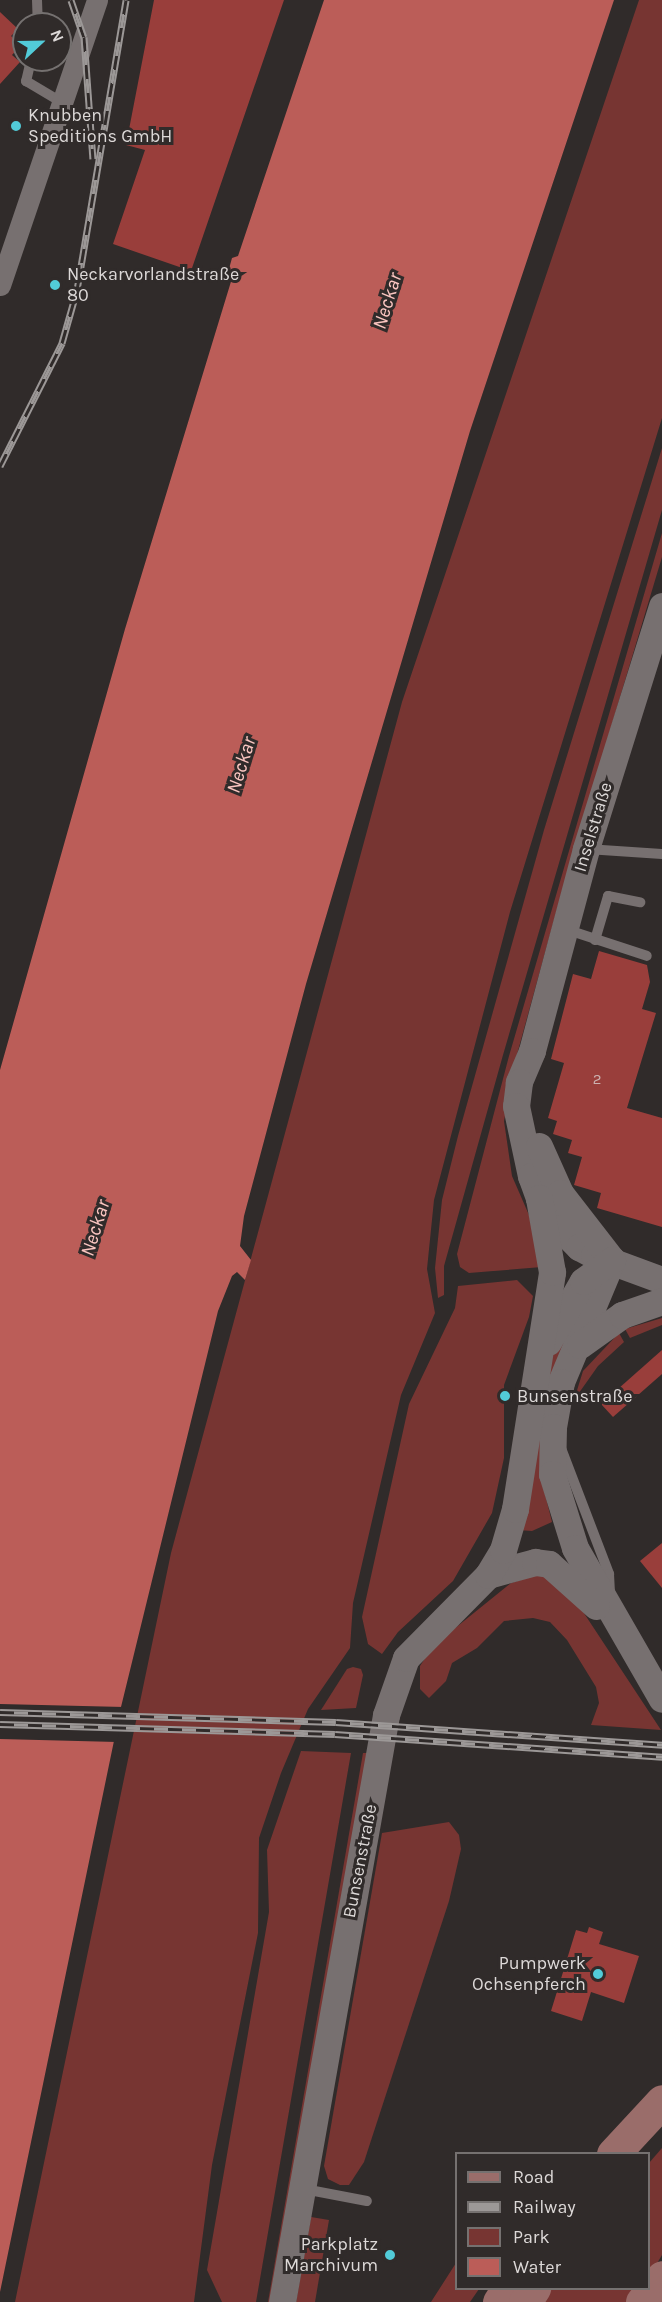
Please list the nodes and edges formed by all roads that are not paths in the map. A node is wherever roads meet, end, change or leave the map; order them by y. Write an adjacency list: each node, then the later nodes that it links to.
1 (97, 0): 3 (street)
2 (28, 72): 3 (lane)
3 (63, 103): 4 (street)
4 (2, 276)
5 (662, 606): 6 (street, Inselstraße)
6 (586, 849): 7 (lane); 9 (street, Inselstraße)
7 (662, 854)
8 (640, 902): 10 (lane)
9 (564, 929): 10 (lane); 12 (street, Inselstraße)
10 (595, 940): 11 (lane)
11 (647, 956)
12 (532, 1051): 13 (street, Inselstraße); 14 (street, Inselstraße)
13 (539, 1198): 14 (street, Inselstraße); 18 (street, Bunsenstraße)
14 (612, 1260): 15 (street); 17 (street); 18 (street, Bunsenstraße)
15 (662, 1280)
16 (662, 1301): 17 (street)
17 (577, 1348): 20 (street)
18 (542, 1354): 19 (street, Bunsenstraße)
19 (488, 1575): 20 (street); 26 (street, Bunsenstraße)
20 (615, 1622): 21 (street)
21 (662, 1699)
22 (662, 2101): 24 (main road)
23 (662, 2130): 25 (main road)
24 (615, 2152)
25 (642, 2152)
26 (303, 2188): 27 (lane); 29 (street, Bunsenstraße)
27 (367, 2201)
28 (662, 2277): 30 (main road)
29 (282, 2302)
30 (642, 2302)

